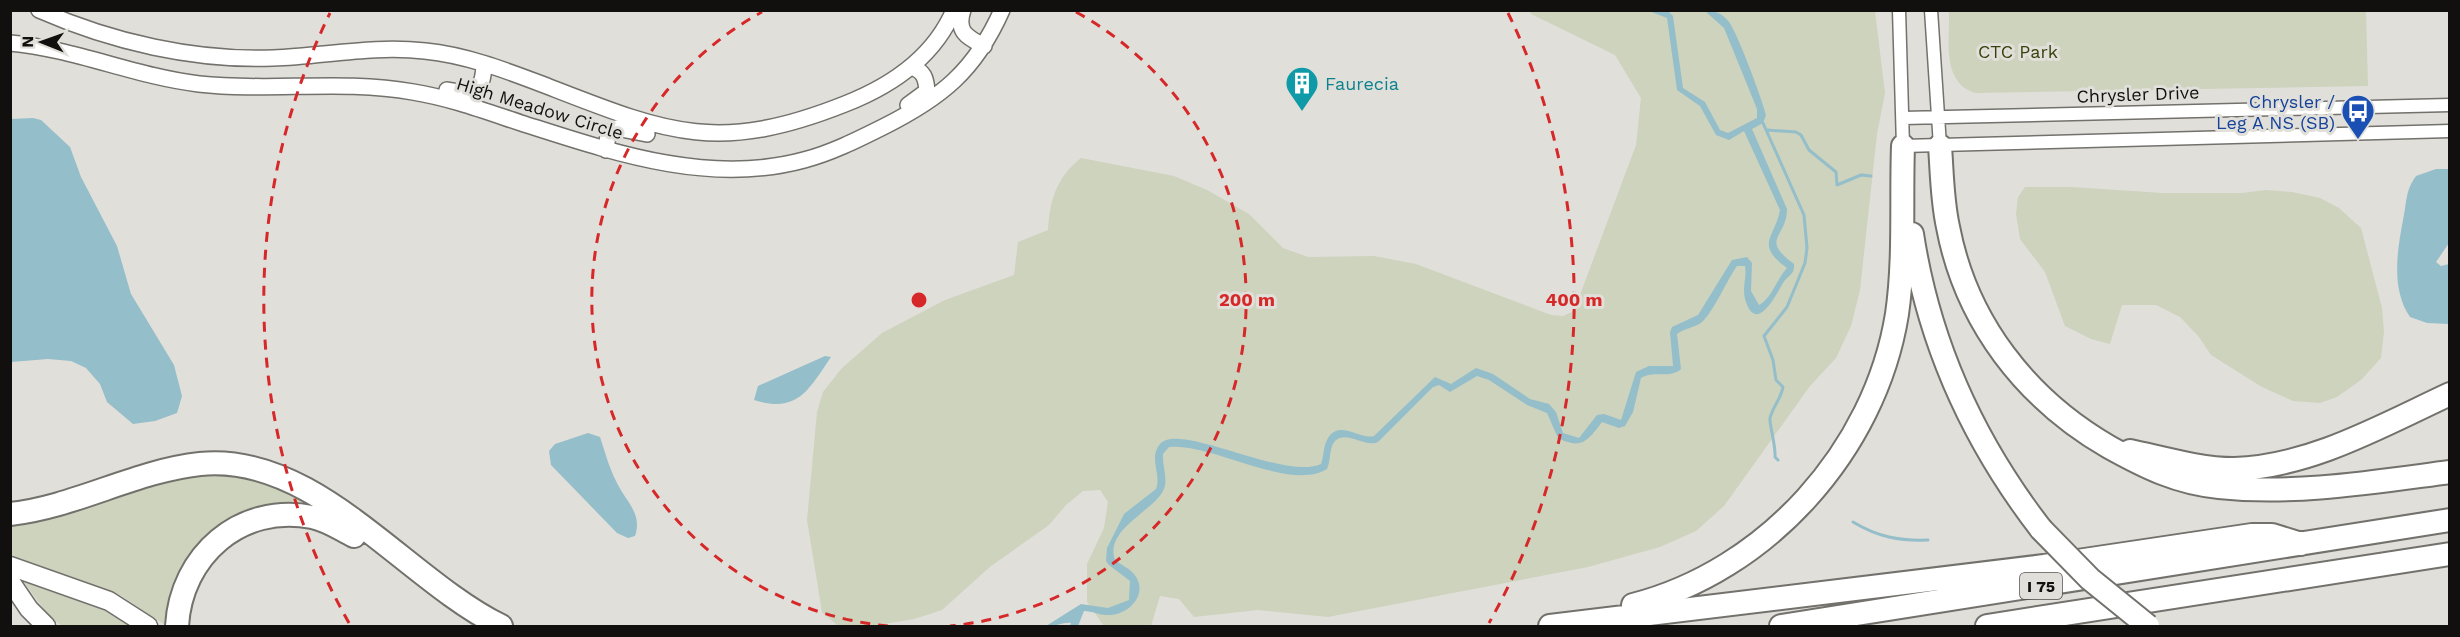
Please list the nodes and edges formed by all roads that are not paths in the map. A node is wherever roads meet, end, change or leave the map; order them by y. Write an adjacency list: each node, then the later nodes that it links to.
1 (39, 10): 9 (street, High Meadow Circle)
2 (954, 10): 10 (street, High Meadow Circle)
3 (963, 10): 8 (street)
4 (1002, 10): 8 (street, High Meadow Circle)
5 (1899, 10): 14 (street)
6 (1931, 10): 13 (street)
7 (10, 43): 11 (street, High Meadow Circle)
8 (984, 46): 20 (street, High Meadow Circle)
9 (484, 64): 11 (street); 16 (street, High Meadow Circle)
10 (911, 67): 16 (street, High Meadow Circle); 20 (street)
11 (366, 85): 19 (street, High Meadow Circle)
12 (2450, 105): 13 (street, Chrysler Drive)
13 (1937, 117): 14 (street, Chrysler Drive); 18 (street)
14 (1903, 118): 17 (street)
15 (2450, 130): 18 (street)
16 (735, 134): 19 (street)
17 (1904, 146): 18 (street); 35 (highway); 38 (highway, bridge)
18 (1940, 146): 22 (highway)
19 (606, 150): 20 (street, High Meadow Circle)
20 (835, 150)
21 (2450, 394): 22 (highway)
22 (2108, 446): 23 (highway)
23 (2450, 472)
24 (10, 514): 28 (highway)
25 (2450, 520): 26 (highway, I 75)
26 (2301, 544): 35 (highway); 36 (highway, I 75)
27 (2450, 554): 37 (highway, I 75)
28 (401, 559): 33 (highway); 34 (highway)
29 (10, 566): 32 (main road)
30 (10, 581): 31 (main road)
31 (46, 627)
32 (148, 627)
33 (177, 627)
34 (501, 627)
35 (1550, 627)
36 (1781, 627)
37 (1987, 627)
38 (2148, 627)

